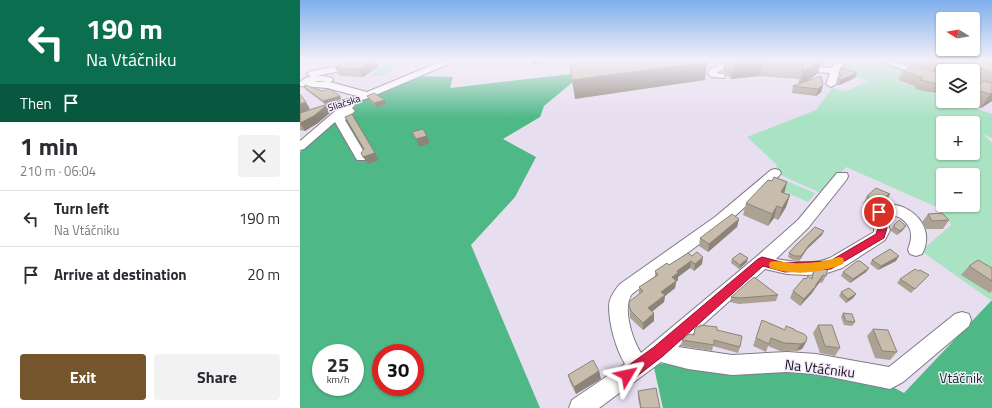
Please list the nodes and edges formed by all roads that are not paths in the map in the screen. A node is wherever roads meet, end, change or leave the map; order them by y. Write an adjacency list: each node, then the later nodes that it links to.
1 (331, 79): 4 (street)
2 (407, 79): 7 (street, Sliačska)
3 (832, 79): 5 (street)
4 (329, 82): 6 (street); 7 (street)
5 (831, 84)
6 (300, 93)
7 (368, 95): 8 (street, Sliačska)
8 (348, 104): 9 (street, Sliačska); 10 (street); 11 (street)
9 (300, 117)
10 (300, 147)
11 (361, 157)
12 (775, 173): 18 (street)
13 (842, 176): 15 (street)
14 (916, 250): 15 (street)
15 (762, 262): 17 (street)
16 (962, 320): 17 (street, Na Vtáčniku)
17 (658, 352): 18 (street)
18 (639, 367): 19 (street)
19 (580, 408)

